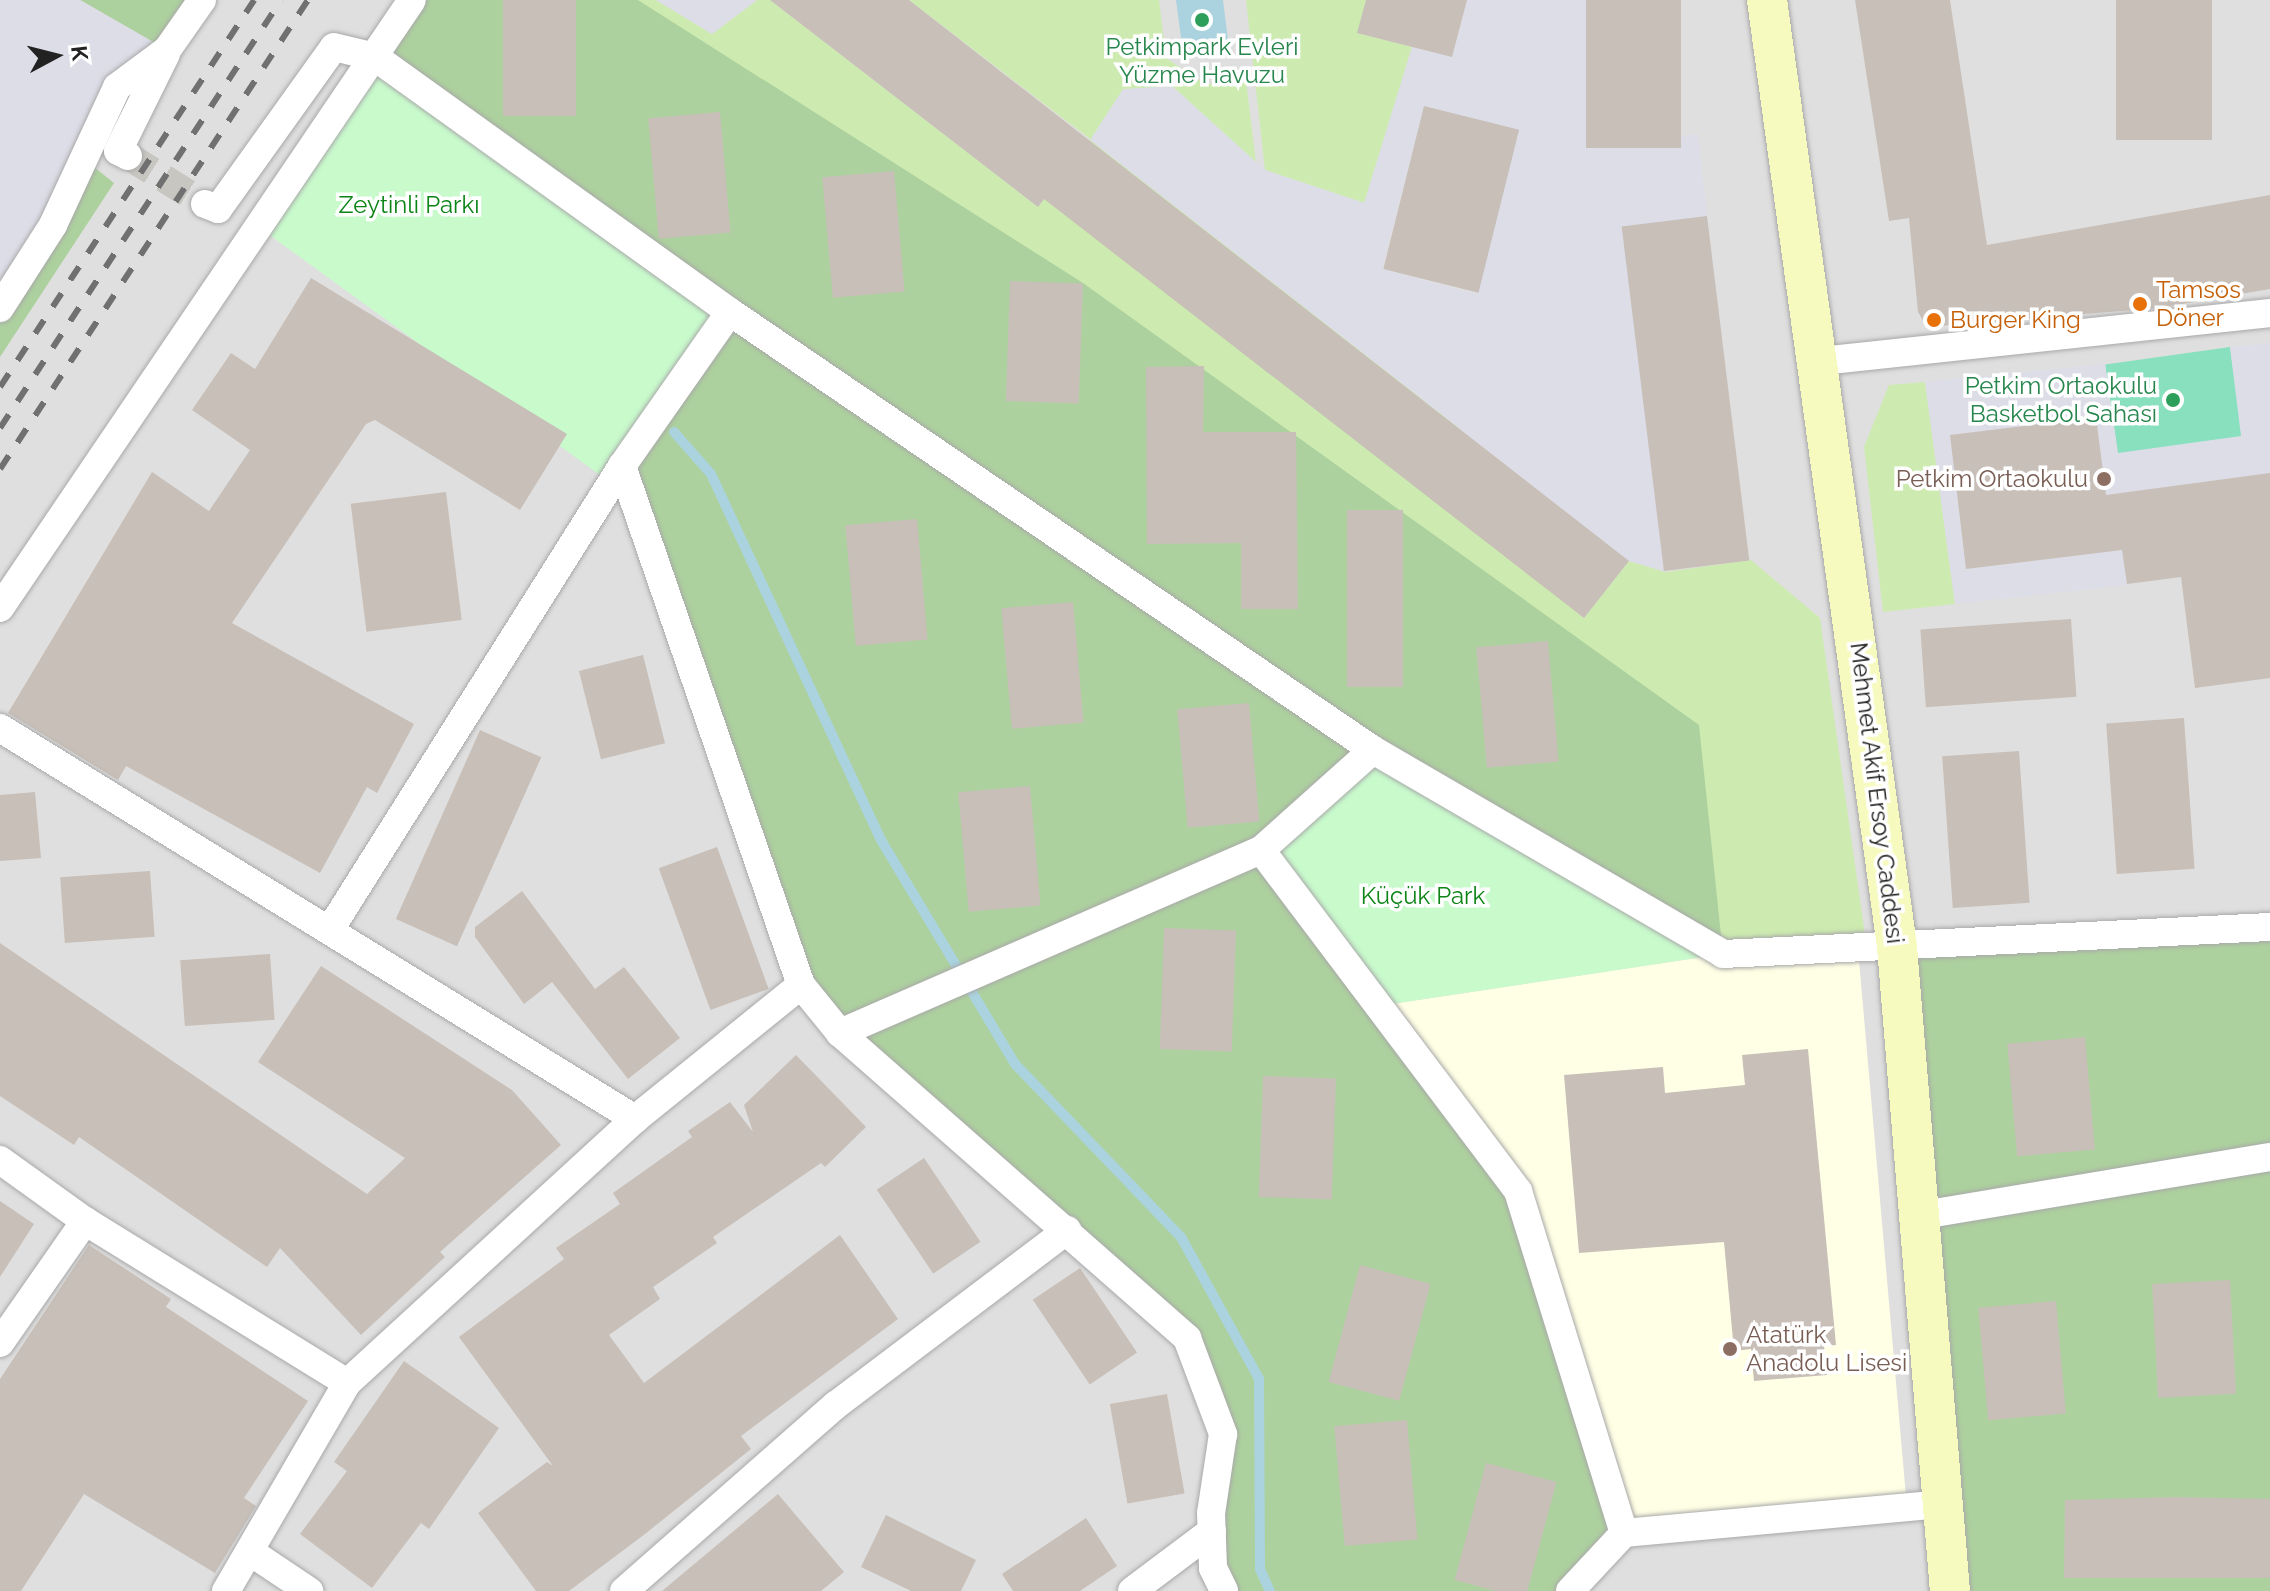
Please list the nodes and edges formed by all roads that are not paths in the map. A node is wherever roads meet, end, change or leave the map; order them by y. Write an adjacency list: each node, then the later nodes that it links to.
1 (202, 0): 4 (street)
2 (412, 0): 5 (street)
3 (1767, 0): 11 (main road, Mehmet Akif Ersoy Caddesi)
4 (167, 50): 6 (street); 8 (street)
5 (375, 57): 7 (street); 9 (street); 13 (street)
6 (128, 156)
7 (205, 204)
8 (0, 308)
9 (730, 312): 12 (street); 15 (street)
10 (2270, 313): 11 (street)
11 (1821, 361): 19 (main road, Mehmet Akif Ersoy Caddesi)
12 (622, 466): 18 (street); 20 (street)
13 (0, 608)
14 (0, 728): 18 (street)
15 (1373, 750): 16 (street); 19 (street)
16 (1261, 850): 21 (street); 32 (street)
17 (2270, 927): 19 (street)
18 (331, 928): 22 (street)
19 (1897, 947): 25 (main road, Mehmet Akif Ersoy Caddesi)
20 (801, 985): 21 (street); 22 (street)
21 (840, 1033): 27 (street)
22 (635, 1119): 29 (street)
23 (2270, 1157): 25 (street)
24 (0, 1160): 26 (street)
25 (1923, 1215): 30 (main road, Mehmet Akif Ersoy Caddesi)
26 (85, 1221): 28 (street); 29 (street)
27 (1067, 1230): 31 (street); 36 (street)
28 (0, 1343)
29 (347, 1383): 33 (street)
30 (1944, 1504): 32 (street); 40 (main road, Mehmet Akif Ersoy Caddesi)
31 (1212, 1531): 37 (street); 38 (street)
32 (1624, 1533): 39 (street)
33 (252, 1553): 34 (street); 35 (street)
34 (226, 1591)
35 (309, 1591)
36 (624, 1591)
37 (1132, 1591)
38 (1224, 1591)
39 (1570, 1591)
40 (1950, 1591)

